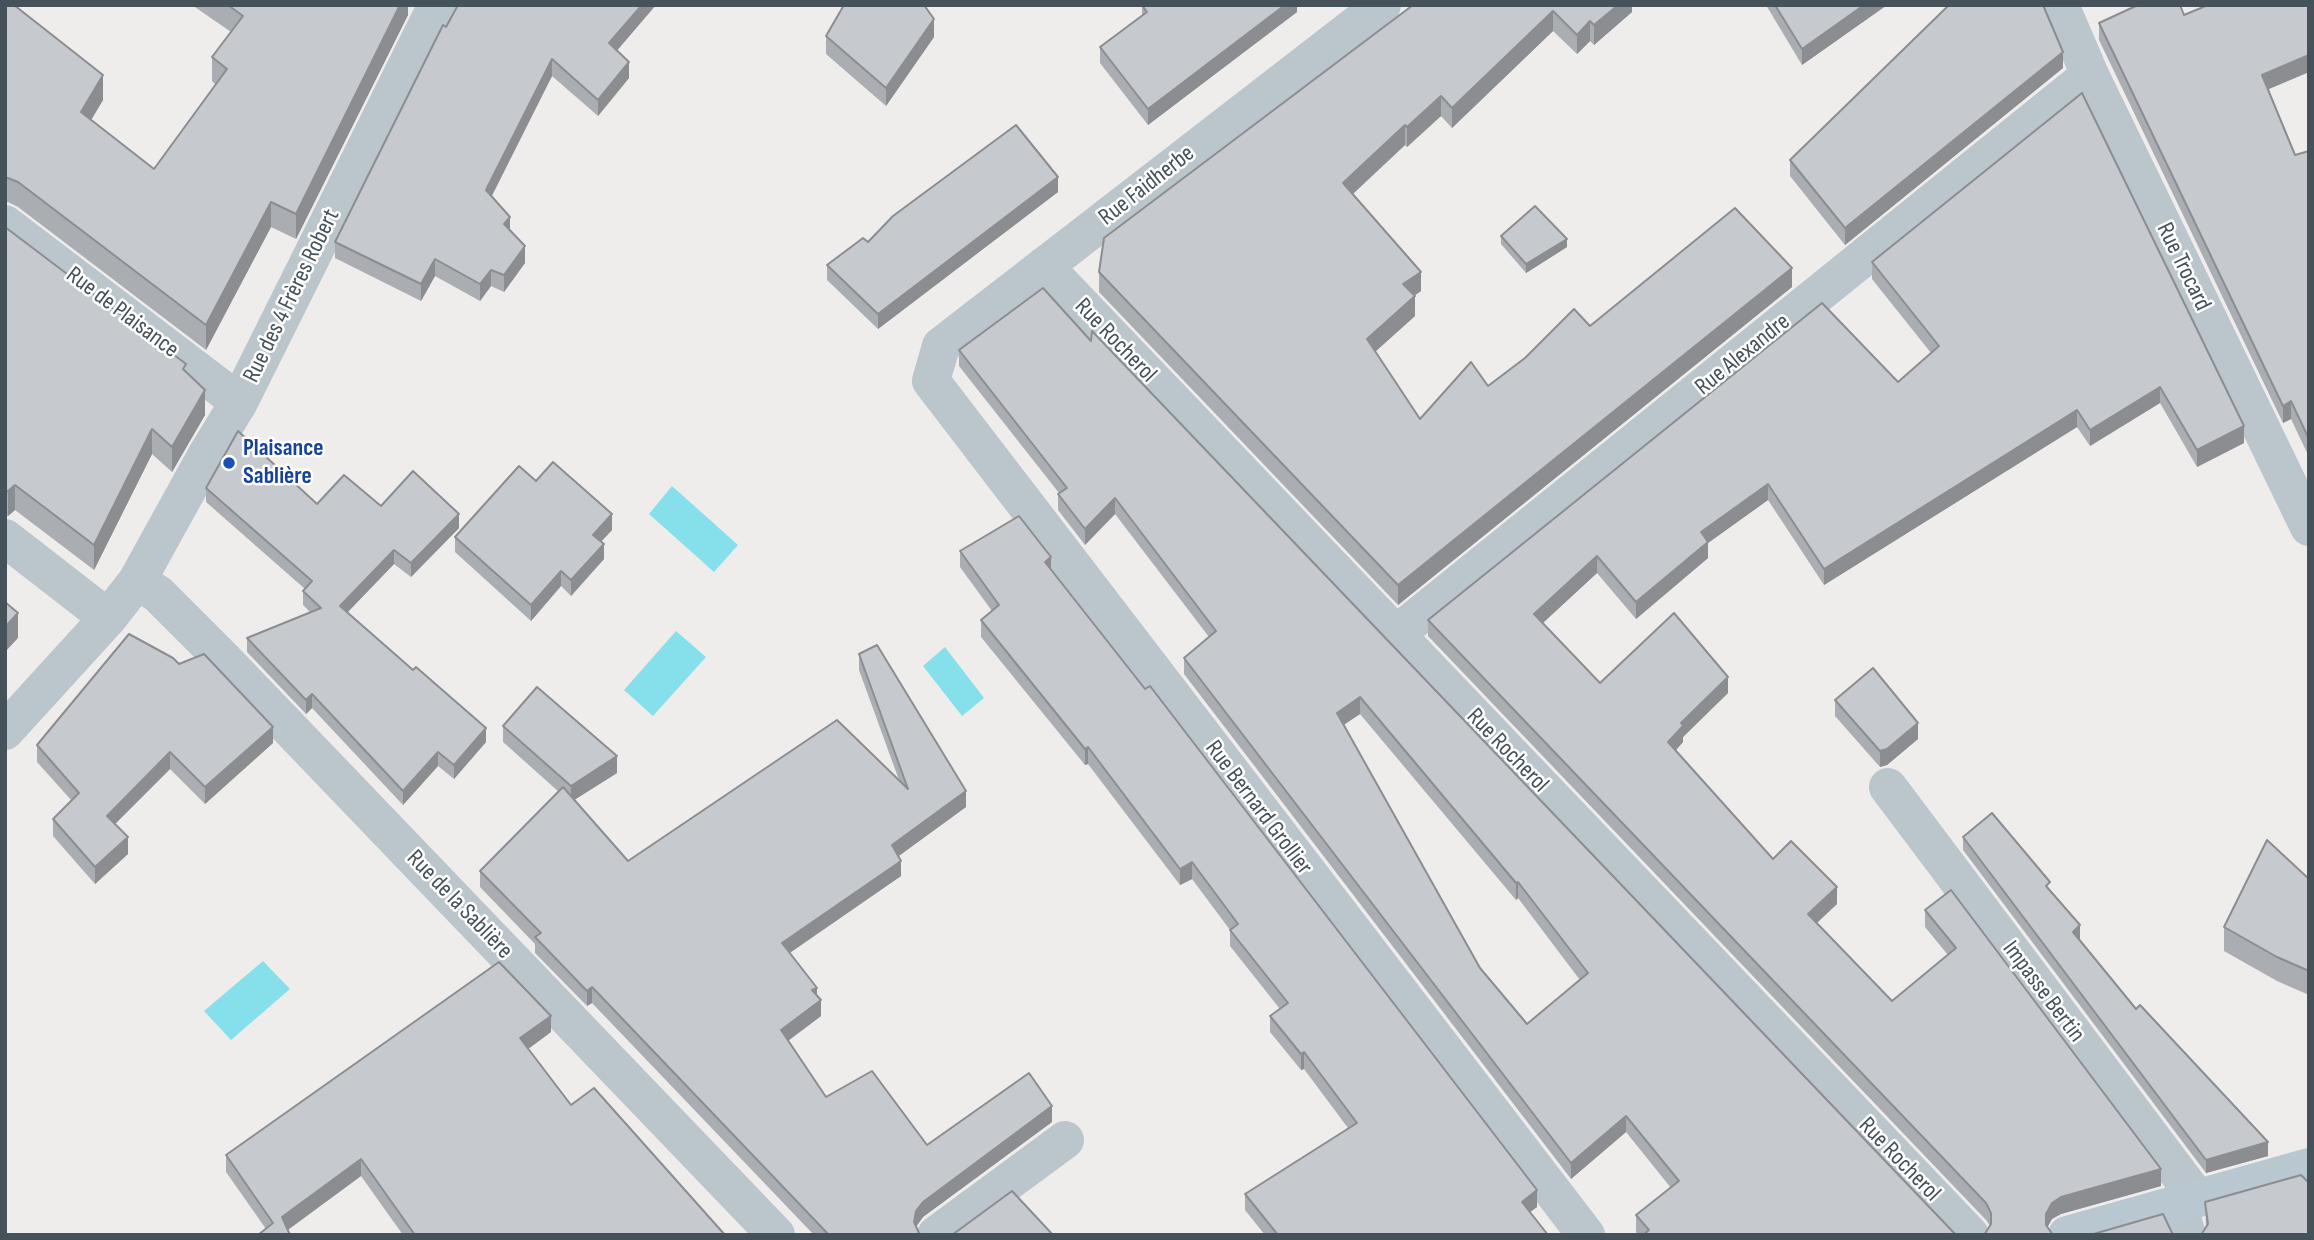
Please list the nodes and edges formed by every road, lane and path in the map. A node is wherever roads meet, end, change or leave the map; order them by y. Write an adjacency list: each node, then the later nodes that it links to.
1 (437, 5): 8 (street, Rue des 4 Frères Robert)
2 (1382, 5): 6 (street, Rue Faidherbe)
3 (2060, 5): 4 (street, Rue Trocard)
4 (2090, 75): 9 (street, Rue Trocard); 13 (street, Rue Alexandre)
5 (5, 224): 8 (street, Rue de Plaisance)
6 (1044, 267): 7 (street, Rue Faidherbe); 13 (street, Rue Rocherol)
7 (931, 381): 21 (street, Rue Bernard Grollier)
8 (239, 402): 11 (street, Rue des 4 Frères Robert)
9 (2309, 527)
10 (5, 538): 12 (street)
11 (137, 580): 12 (street, Rue des 4 Frères Robert); 19 (street, Rue de la Sablière)
12 (108, 618): 14 (street, Rue des 4 Frères Robert)
13 (1395, 635): 22 (street, Rue Rocherol)
14 (5, 731)
15 (1888, 787): 18 (street, Impasse Bertin)
16 (1065, 1140): 20 (street)
17 (2309, 1167): 18 (main road)
18 (2188, 1212): 23 (main road)
19 (776, 1235)
20 (936, 1235)
21 (1586, 1235)
22 (1970, 1235)
23 (2067, 1235)

